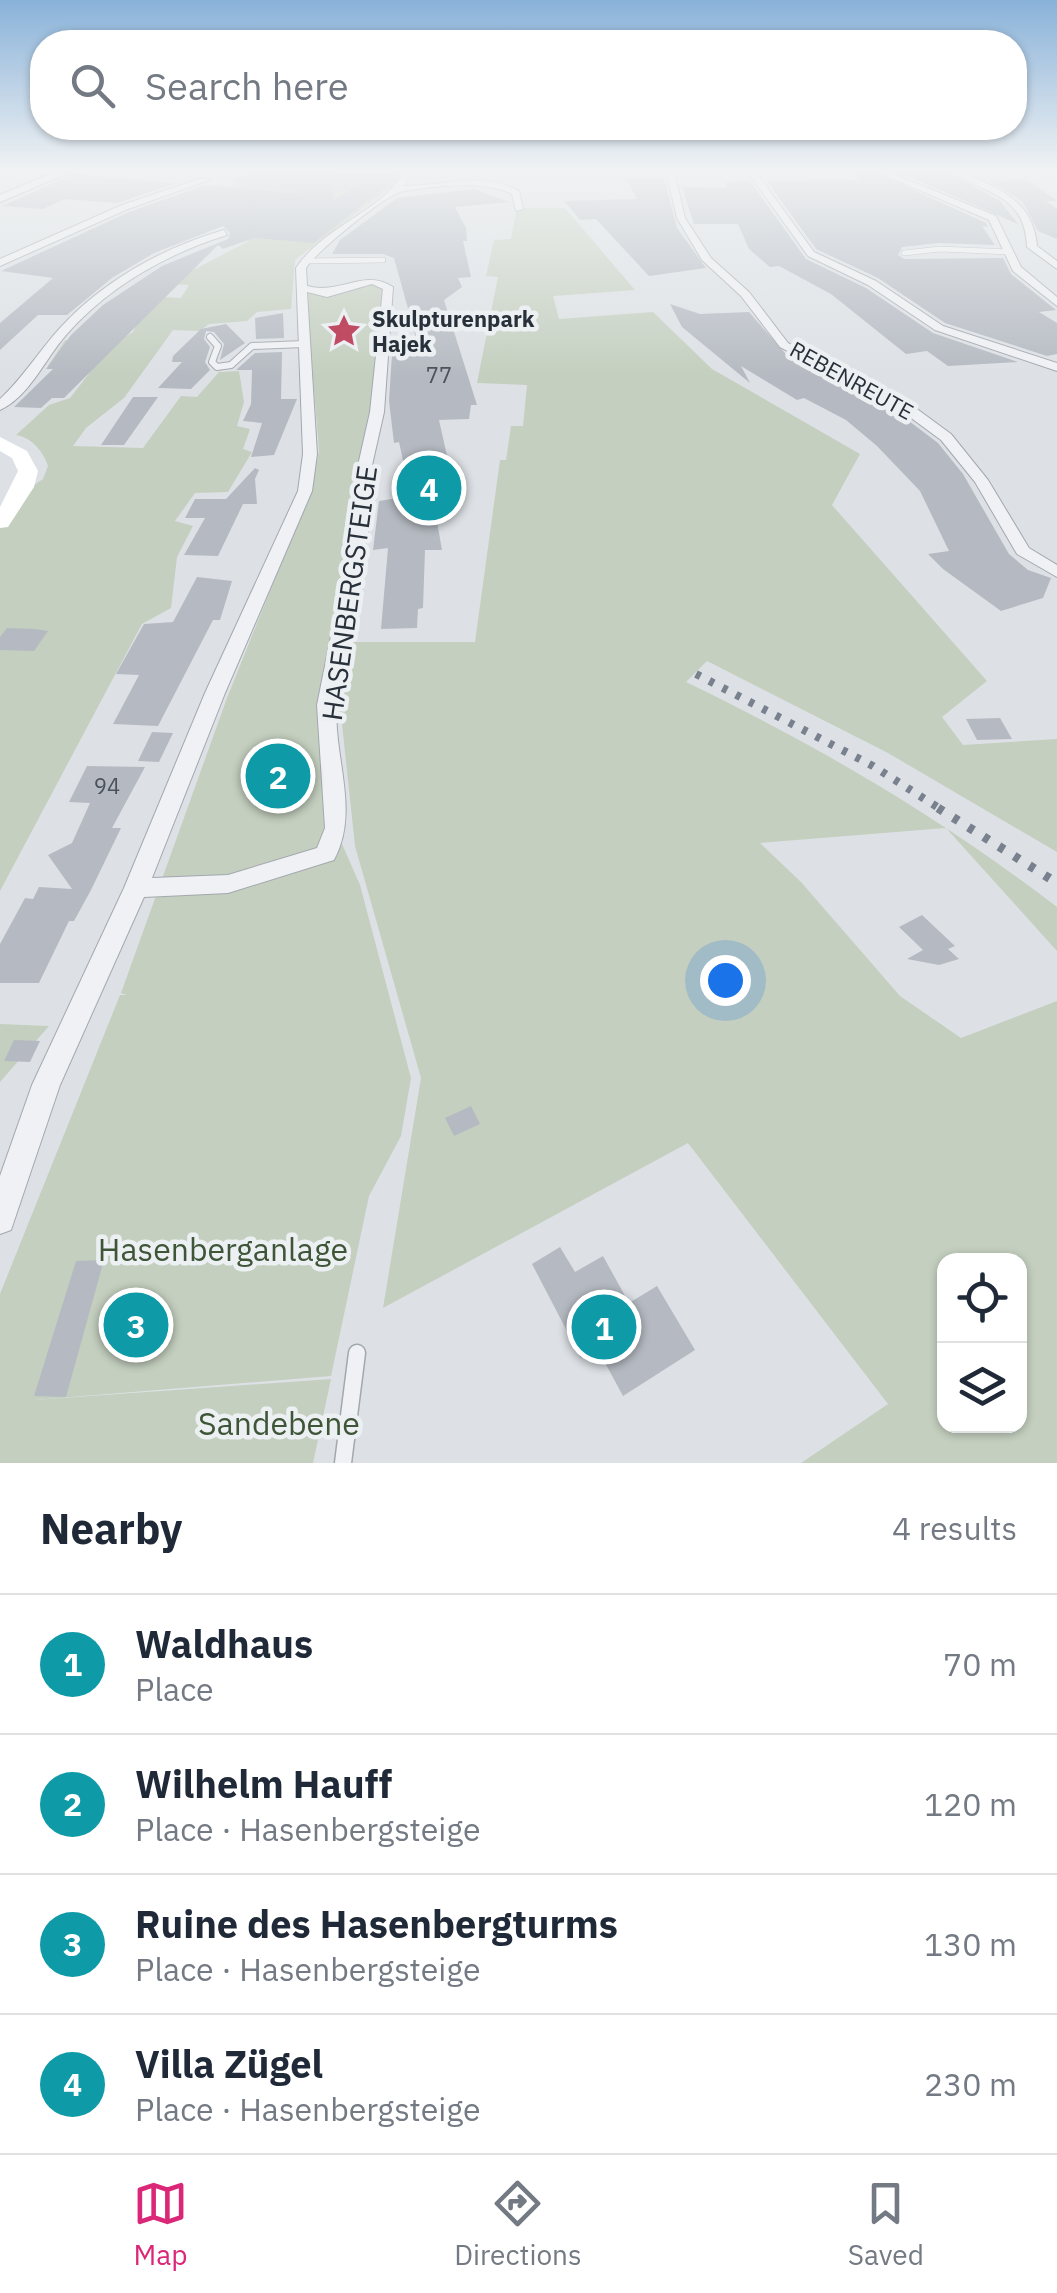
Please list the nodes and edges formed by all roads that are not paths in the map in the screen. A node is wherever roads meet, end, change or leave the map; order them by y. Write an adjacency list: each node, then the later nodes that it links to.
1 (54, 239): 13 (street)
2 (208, 239): 20 (street)
3 (326, 239): 12 (street)
4 (694, 239): 23 (street, REBENREUTE)
5 (800, 239): 19 (street)
6 (1003, 239): 8 (street)
7 (1033, 239): 9 (street)
8 (1008, 250): 9 (street); 10 (lane); 16 (street)
9 (1034, 250): 14 (street)
10 (904, 253)
11 (383, 260): 12 (lane)
12 (304, 261): 15 (street, HASENBERGSTEIGE)
13 (0, 263)
14 (1057, 266)
15 (303, 288): 18 (street, HASENBERGSTEIGE); 24 (street, HASENBERGSTEIGE)
16 (1057, 303)
17 (210, 337): 18 (lane)
18 (304, 344): 24 (street, HASENBERGSTEIGE)
19 (1057, 367)
20 (0, 406)
21 (0, 443): 22 (main road)
22 (0, 522)
23 (1057, 572)
24 (136, 888): 25 (street, HASENBERGSTEIGE)
25 (0, 1219)
26 (357, 1353): 27 (lane)
27 (343, 1463)

